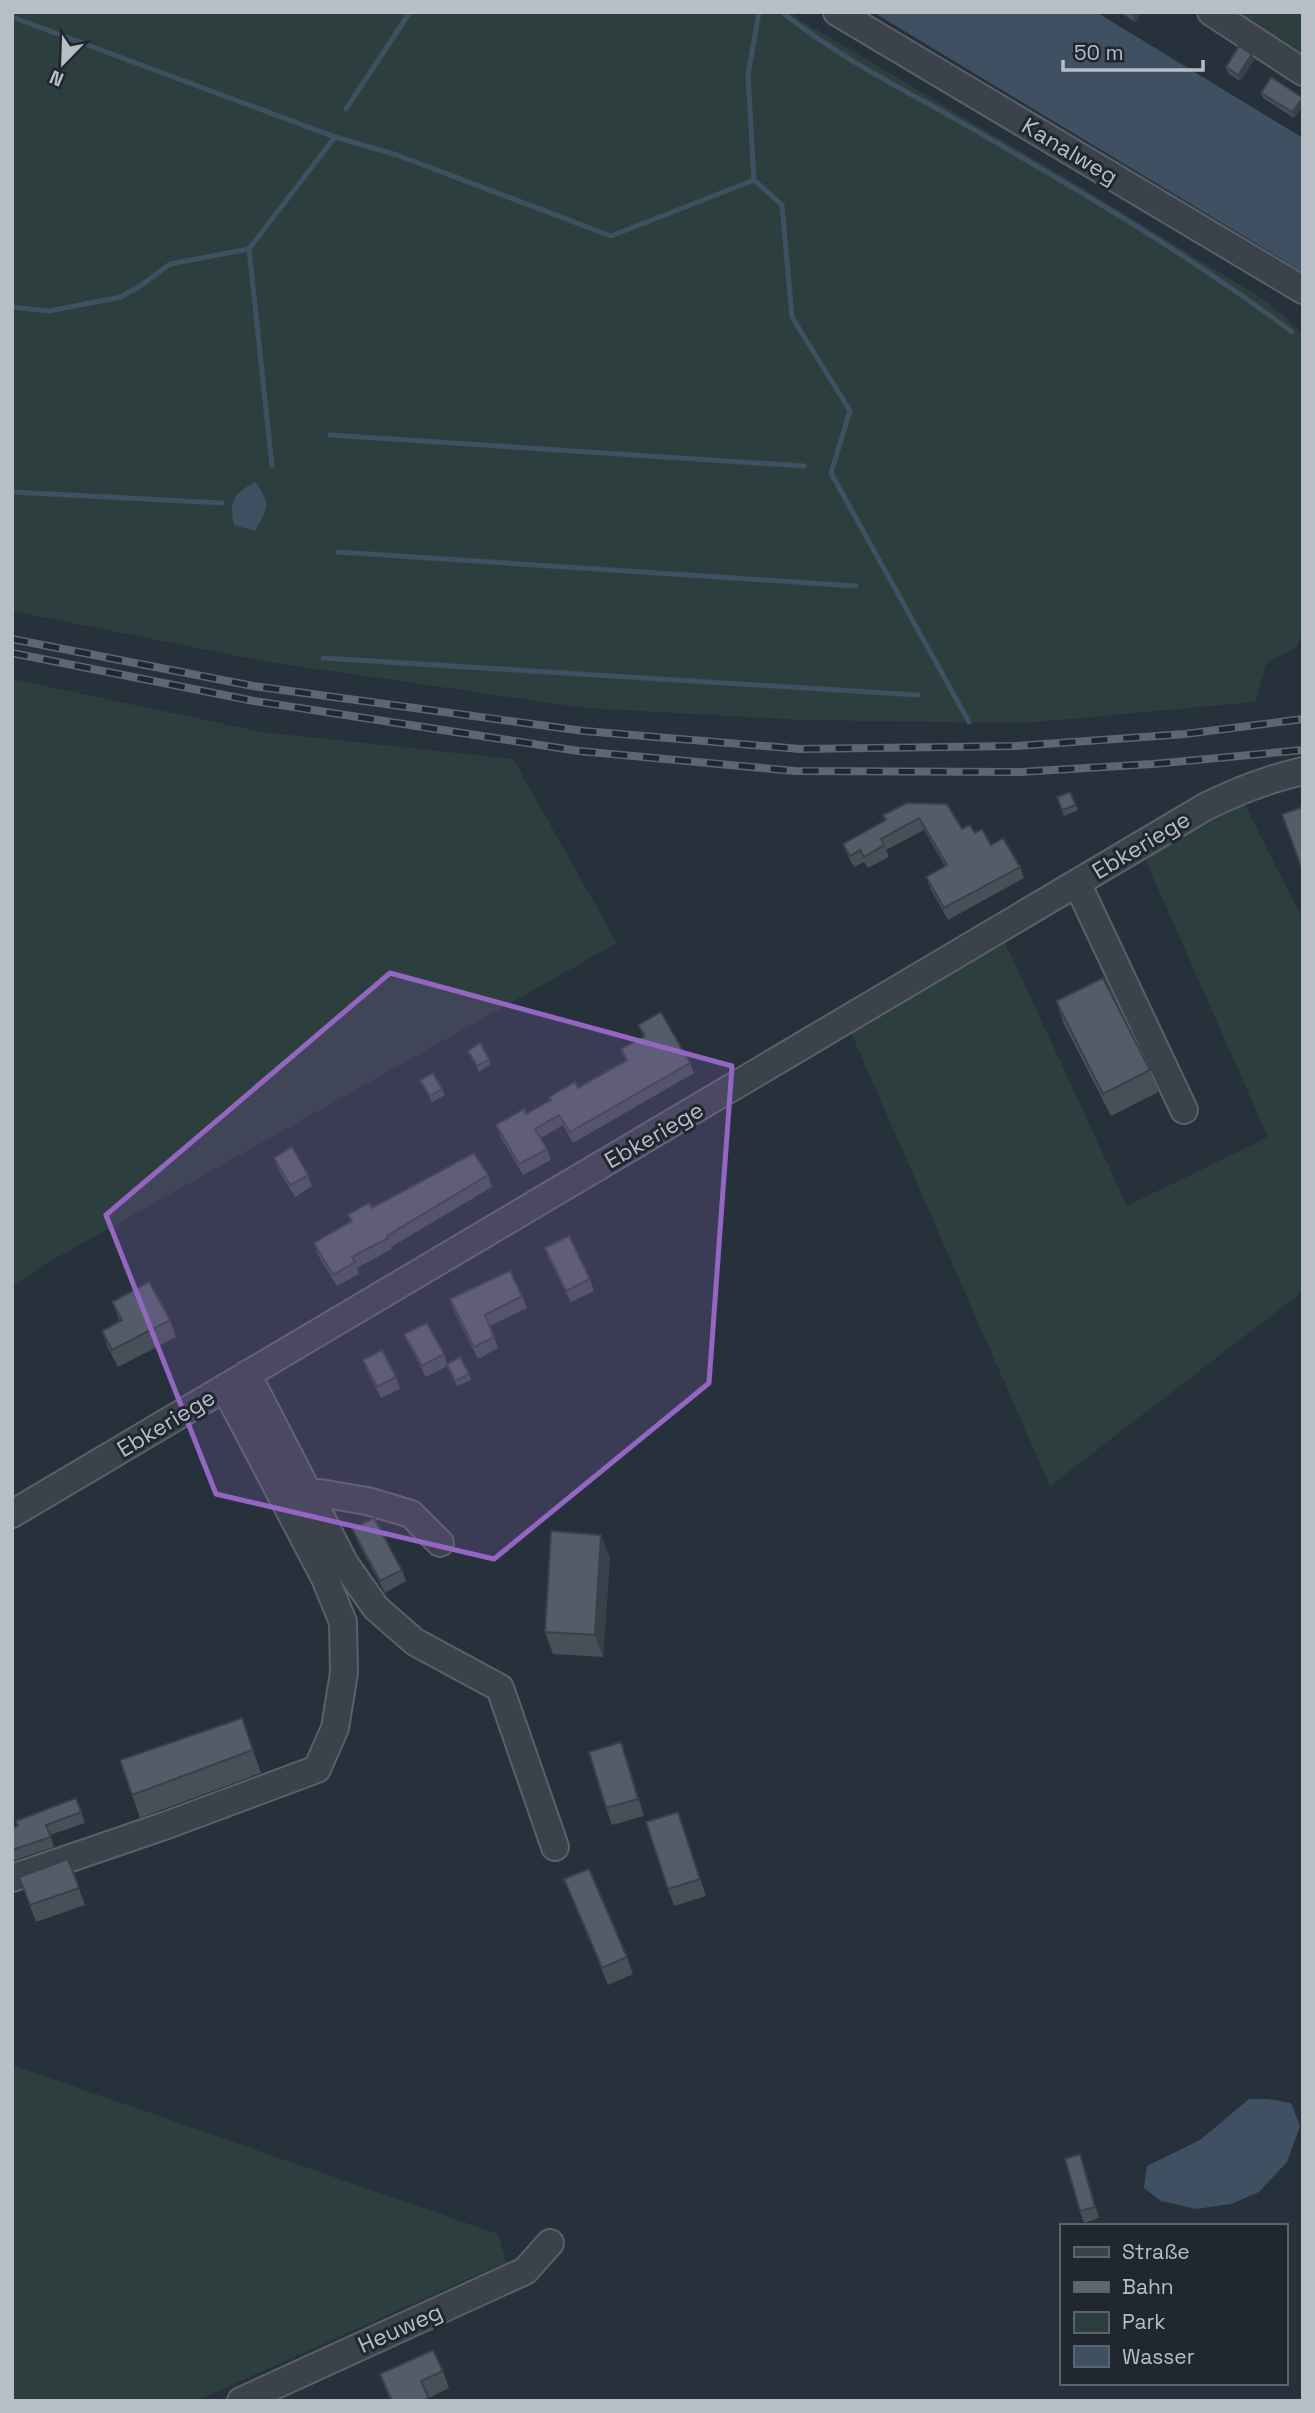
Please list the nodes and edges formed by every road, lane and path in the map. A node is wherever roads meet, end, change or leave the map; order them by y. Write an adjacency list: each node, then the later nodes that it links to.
1 (837, 12): 4 (street, Kanalweg)
2 (1212, 12): 3 (street)
3 (1303, 72)
4 (1303, 290)
5 (1303, 771): 6 (street, Ebkeriege)
6 (1077, 883): 7 (street); 8 (street, Ebkeriege)
7 (1184, 1110)
8 (247, 1374): 9 (street, Ebkeriege); 10 (street)
9 (225, 1388): 11 (street, Ebkeriege); 14 (street)
10 (310, 1496): 12 (street); 13 (street)
11 (12, 1514)
12 (440, 1544)
13 (555, 1847)
14 (12, 1878)
15 (550, 2243): 16 (street, Heuweg)
16 (279, 2393): 17 (street, Heuweg)
17 (241, 2401)

